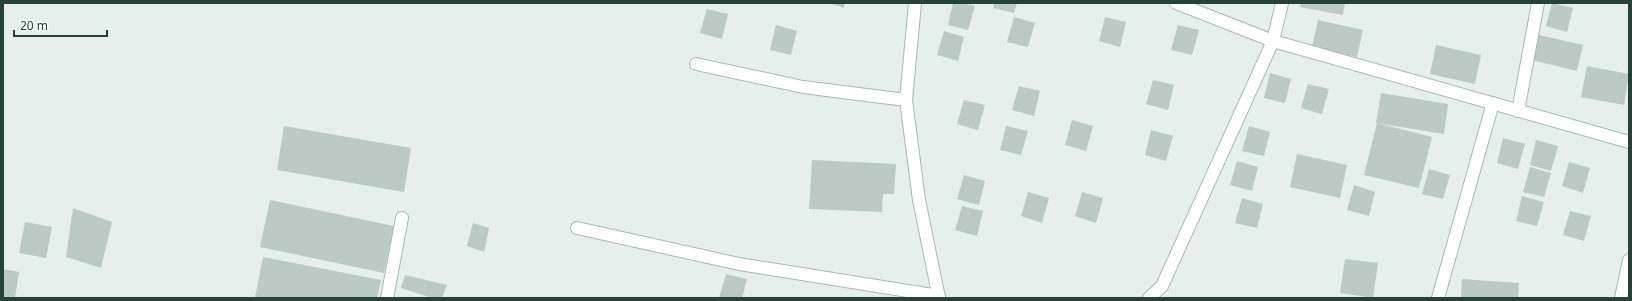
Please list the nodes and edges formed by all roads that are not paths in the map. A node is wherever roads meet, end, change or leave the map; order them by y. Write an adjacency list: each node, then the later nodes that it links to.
1 (915, 3): 7 (street)
2 (1176, 3): 5 (street)
3 (1282, 3): 5 (street)
4 (1538, 3): 9 (street)
5 (1273, 41): 8 (street); 16 (street)
6 (696, 64): 7 (street)
7 (906, 100): 14 (street)
8 (1493, 103): 9 (street); 17 (street)
9 (1518, 110): 10 (street)
10 (1629, 142)
11 (402, 218): 15 (street)
12 (577, 228): 14 (street)
13 (1629, 260): 18 (street)
14 (939, 297)
15 (387, 298)
16 (1149, 298)
17 (1438, 298)
18 (1621, 298)

